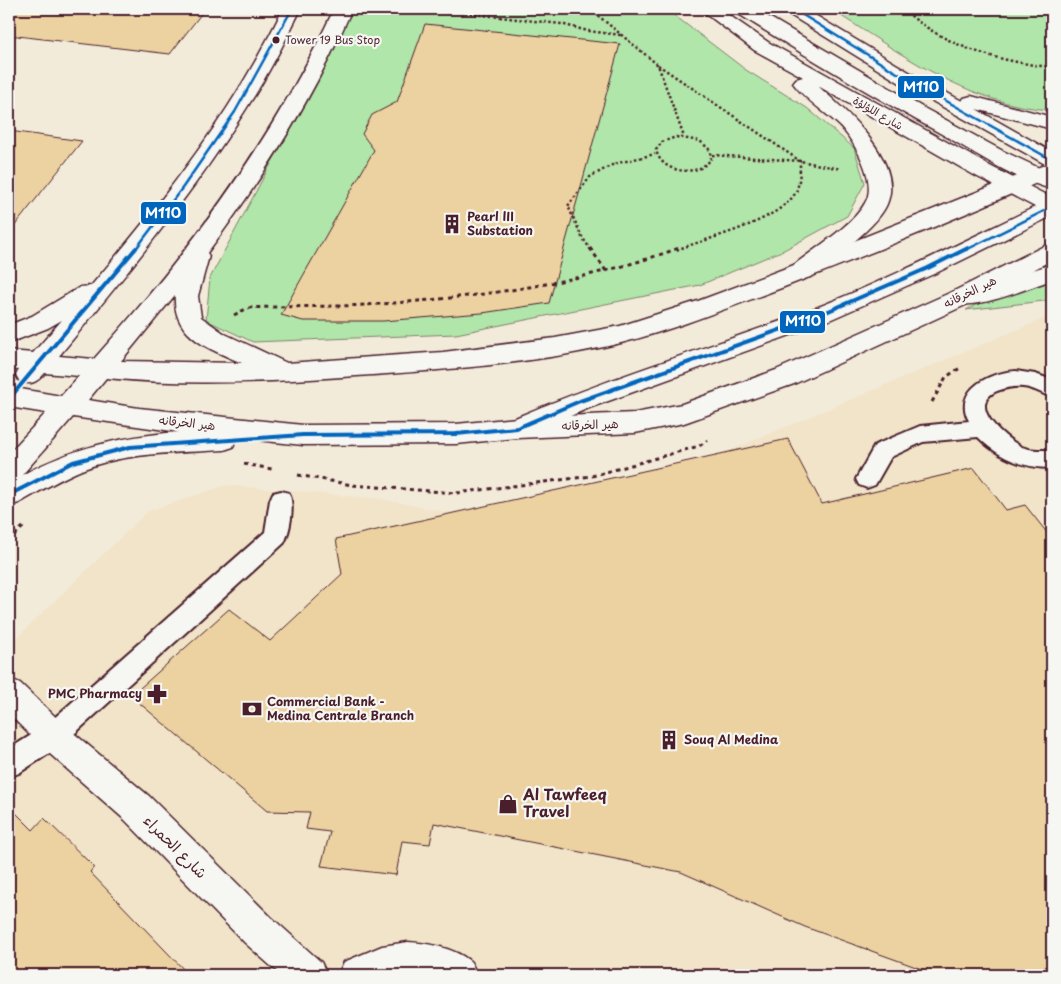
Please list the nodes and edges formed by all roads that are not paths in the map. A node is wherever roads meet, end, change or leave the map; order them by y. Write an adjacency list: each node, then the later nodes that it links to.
1 (292, 9): 18 (street, هير الخرقانه)
2 (343, 9): 14 (street)
3 (709, 9): 6 (street, شارع اللؤلؤة)
4 (743, 9): 10 (street)
5 (793, 9): 7 (street)
6 (760, 46): 11 (street, شارع اللؤلؤة); 16 (street)
7 (907, 79): 8 (street); 9 (street)
8 (1052, 123)
9 (1052, 160)
10 (1047, 175): 11 (street)
11 (1012, 187): 12 (street); 13 (street, شارع اللؤلؤة); 16 (street)
12 (1052, 192)
13 (1052, 207): 28 (street)
14 (203, 243): 23 (street); 24 (street)
15 (1052, 251): 19 (street, هير الخرقانه)
16 (802, 271): 24 (street)
17 (1052, 272): 19 (street)
18 (110, 279): 20 (street); 22 (street, هير الخرقانه)
19 (962, 297): 28 (street, هير الخرقانه)
20 (9, 334)
21 (9, 360): 22 (street)
22 (38, 364): 23 (street); 26 (street, هير الخرقانه)
23 (98, 370): 24 (street); 27 (street)
24 (286, 372)
25 (1052, 389): 29 (lane)
26 (9, 398): 27 (street, هير الخرقانه)
27 (65, 408): 30 (street, هير الخرقانه); 32 (street)
28 (517, 428): 30 (street, هير الخرقانه)
29 (981, 428): 31 (lane); 33 (lane)
30 (302, 435): 34 (street)
31 (1052, 459)
32 (9, 471)
33 (867, 479)
34 (9, 495)
35 (280, 500): 38 (lane)
36 (9, 693): 38 (street, شارع الحمراء)
37 (9, 705): 38 (street, شارع الحمراء)
38 (46, 729): 39 (lane); 40 (street, شارع الحمراء)
39 (9, 764)
40 (308, 975)
41 (357, 975): 42 (street)
42 (458, 975)

